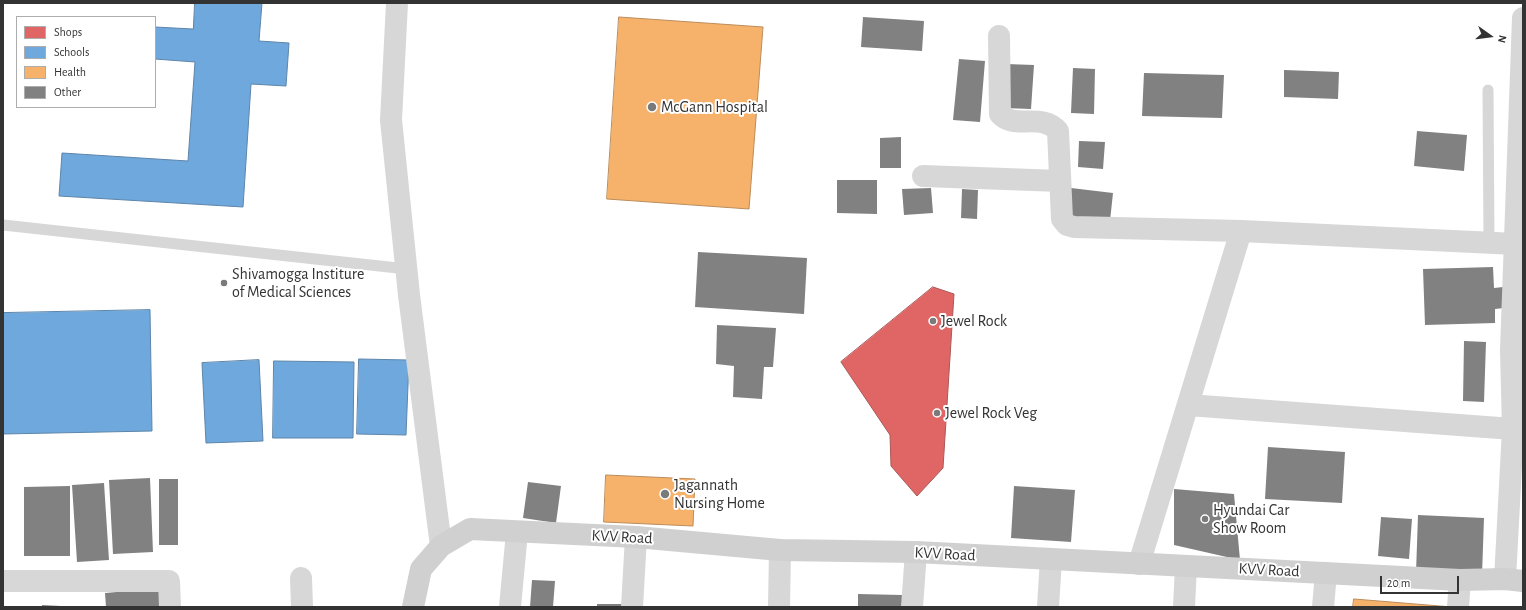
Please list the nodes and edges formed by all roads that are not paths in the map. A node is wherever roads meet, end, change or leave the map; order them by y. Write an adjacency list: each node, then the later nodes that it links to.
1 (397, 3): 11 (street)
2 (1523, 18): 10 (street)
3 (999, 36): 6 (street)
4 (1488, 90): 9 (lane)
5 (923, 176): 6 (street)
6 (1060, 181): 8 (street)
7 (3, 225): 11 (lane)
8 (1241, 231): 9 (street); 13 (street)
9 (1489, 242): 10 (street)
10 (1516, 244): 12 (street)
11 (407, 269): 17 (street)
12 (1517, 350): 14 (street)
13 (1188, 405): 14 (street); 21 (street)
14 (1513, 429): 26 (street)
15 (517, 532): 16 (main road, KVV Road); 17 (main road, KVV Road); 31 (street)
16 (636, 537): 18 (main road, KVV Road); 32 (street)
17 (441, 546): 30 (main road, KVV Road)
18 (780, 550): 19 (main road, KVV Road); 33 (street)
19 (916, 552): 20 (main road, KVV Road); 34 (street)
20 (1051, 559): 21 (main road, KVV Road); 35 (street)
21 (1139, 564): 22 (main road, KVV Road)
22 (1186, 566): 23 (main road, KVV Road); 36 (street)
23 (1326, 573): 25 (main road, KVV Road); 37 (street)
24 (301, 578): 29 (street)
25 (1460, 580): 26 (main road, KVV Road); 38 (street)
26 (1514, 580)
27 (3, 581): 28 (street)
28 (170, 607)
29 (302, 607)
30 (413, 607)
31 (510, 607)
32 (632, 607)
33 (779, 607)
34 (912, 607)
35 (1048, 607)
36 (1184, 607)
37 (1323, 607)
38 (1458, 607)

